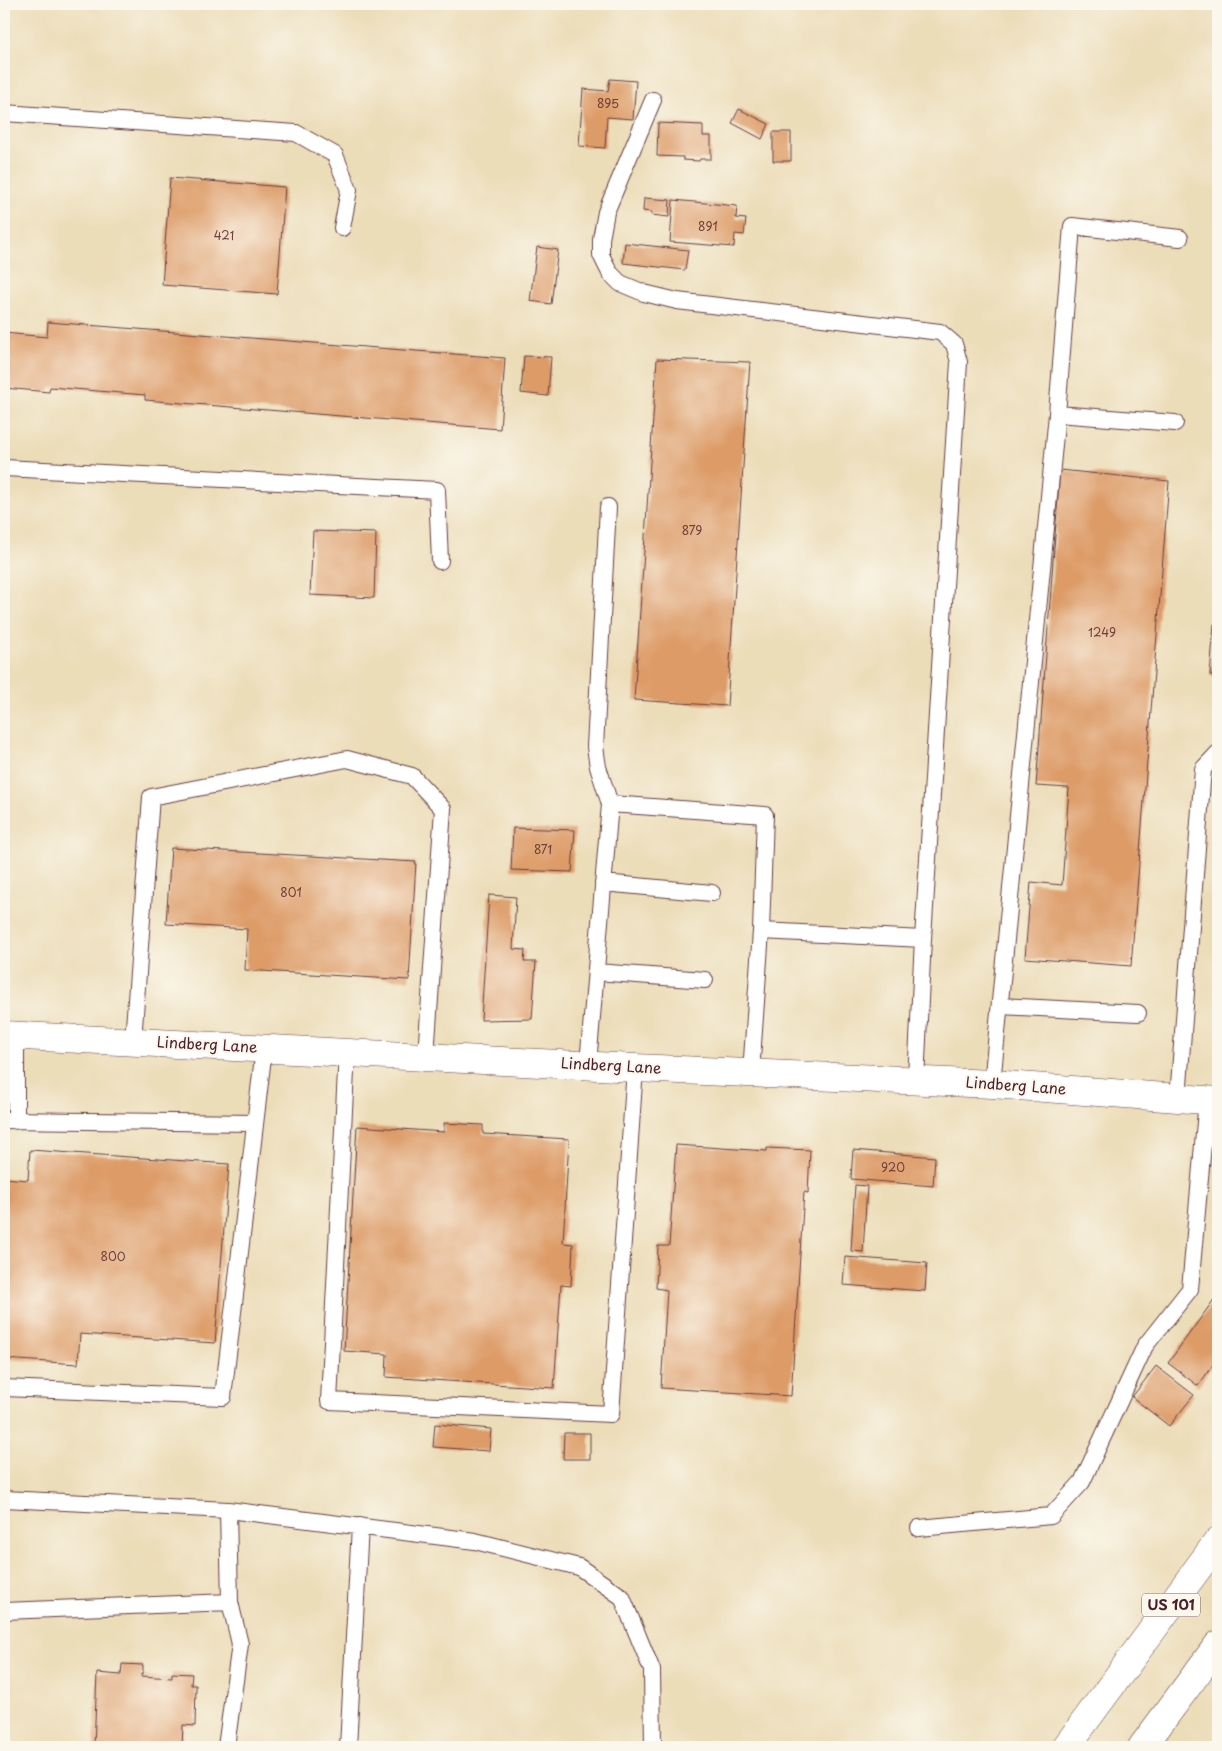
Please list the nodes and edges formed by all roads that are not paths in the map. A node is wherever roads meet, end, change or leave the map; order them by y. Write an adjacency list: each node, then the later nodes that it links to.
1 (653, 100): 15 (lane)
2 (4, 113): 3 (lane)
3 (342, 228)
4 (1180, 238): 5 (lane)
5 (1057, 414): 6 (lane); 18 (lane)
6 (1175, 423)
7 (4, 468): 9 (lane)
8 (608, 507): 11 (lane)
9 (440, 561)
10 (1218, 753): 30 (lane)
11 (610, 804): 12 (lane); 14 (lane)
12 (603, 883): 13 (lane); 16 (lane)
13 (712, 893)
14 (761, 931): 15 (lane); 27 (lane)
15 (923, 939): 28 (lane)
16 (596, 972): 17 (lane); 25 (lane)
17 (705, 980)
18 (1000, 1006): 19 (lane); 29 (lane)
19 (1138, 1013)
20 (10, 1035): 21 (main road, Lindberg Lane); 32 (lane)
21 (133, 1041): 22 (main road, Lindberg Lane); 24 (lane)
22 (264, 1048): 23 (main road, Lindberg Lane); 33 (lane)
23 (347, 1052): 24 (main road, Lindberg Lane); 26 (lane)
24 (426, 1056): 25 (main road, Lindberg Lane)
25 (588, 1064): 26 (main road, Lindberg Lane)
26 (635, 1068): 27 (main road, Lindberg Lane)
27 (751, 1073): 28 (main road, Lindberg Lane)
28 (916, 1080): 29 (main road, Lindberg Lane)
29 (992, 1084): 30 (main road, Lindberg Lane)
30 (1178, 1098): 31 (main road, Lindberg Lane)
31 (1213, 1100): 38 (lane)
32 (10, 1120): 33 (lane)
33 (255, 1123): 34 (lane)
34 (4, 1388)
35 (4, 1499): 36 (lane)
36 (228, 1510): 37 (lane); 40 (lane)
37 (360, 1526): 44 (lane); 45 (lane)
38 (919, 1528)
39 (1218, 1541): 46 (main road, US 101)
40 (230, 1602): 41 (lane); 43 (lane)
41 (4, 1611)
42 (1218, 1645): 47 (main road)
43 (226, 1747)
44 (348, 1747)
45 (653, 1747)
46 (1066, 1747)
47 (1142, 1747)

